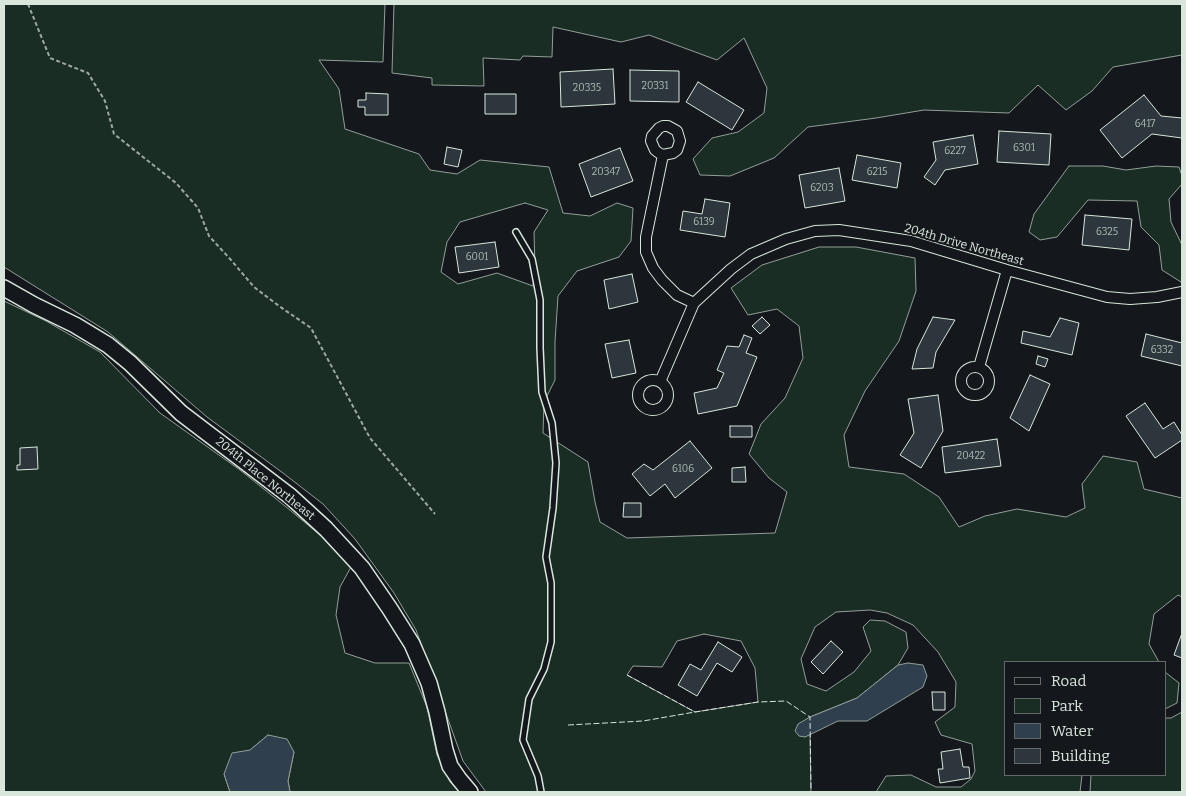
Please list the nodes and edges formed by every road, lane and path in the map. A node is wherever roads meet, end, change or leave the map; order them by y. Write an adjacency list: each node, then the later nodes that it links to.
1 (28, 4): 10 (path)
2 (663, 155): 7 (street)
3 (516, 232): 12 (lane)
4 (1007, 270): 6 (street, 204th Drive Northeast); 7 (street, 204th Drive Northeast); 8 (street)
5 (4, 288): 11 (street, 204th Place Northeast)
6 (1182, 292)
7 (694, 303): 9 (street, 204th Drive Northeast)
8 (979, 367)
9 (660, 382)
10 (435, 514)
11 (470, 792)
12 (541, 792)

